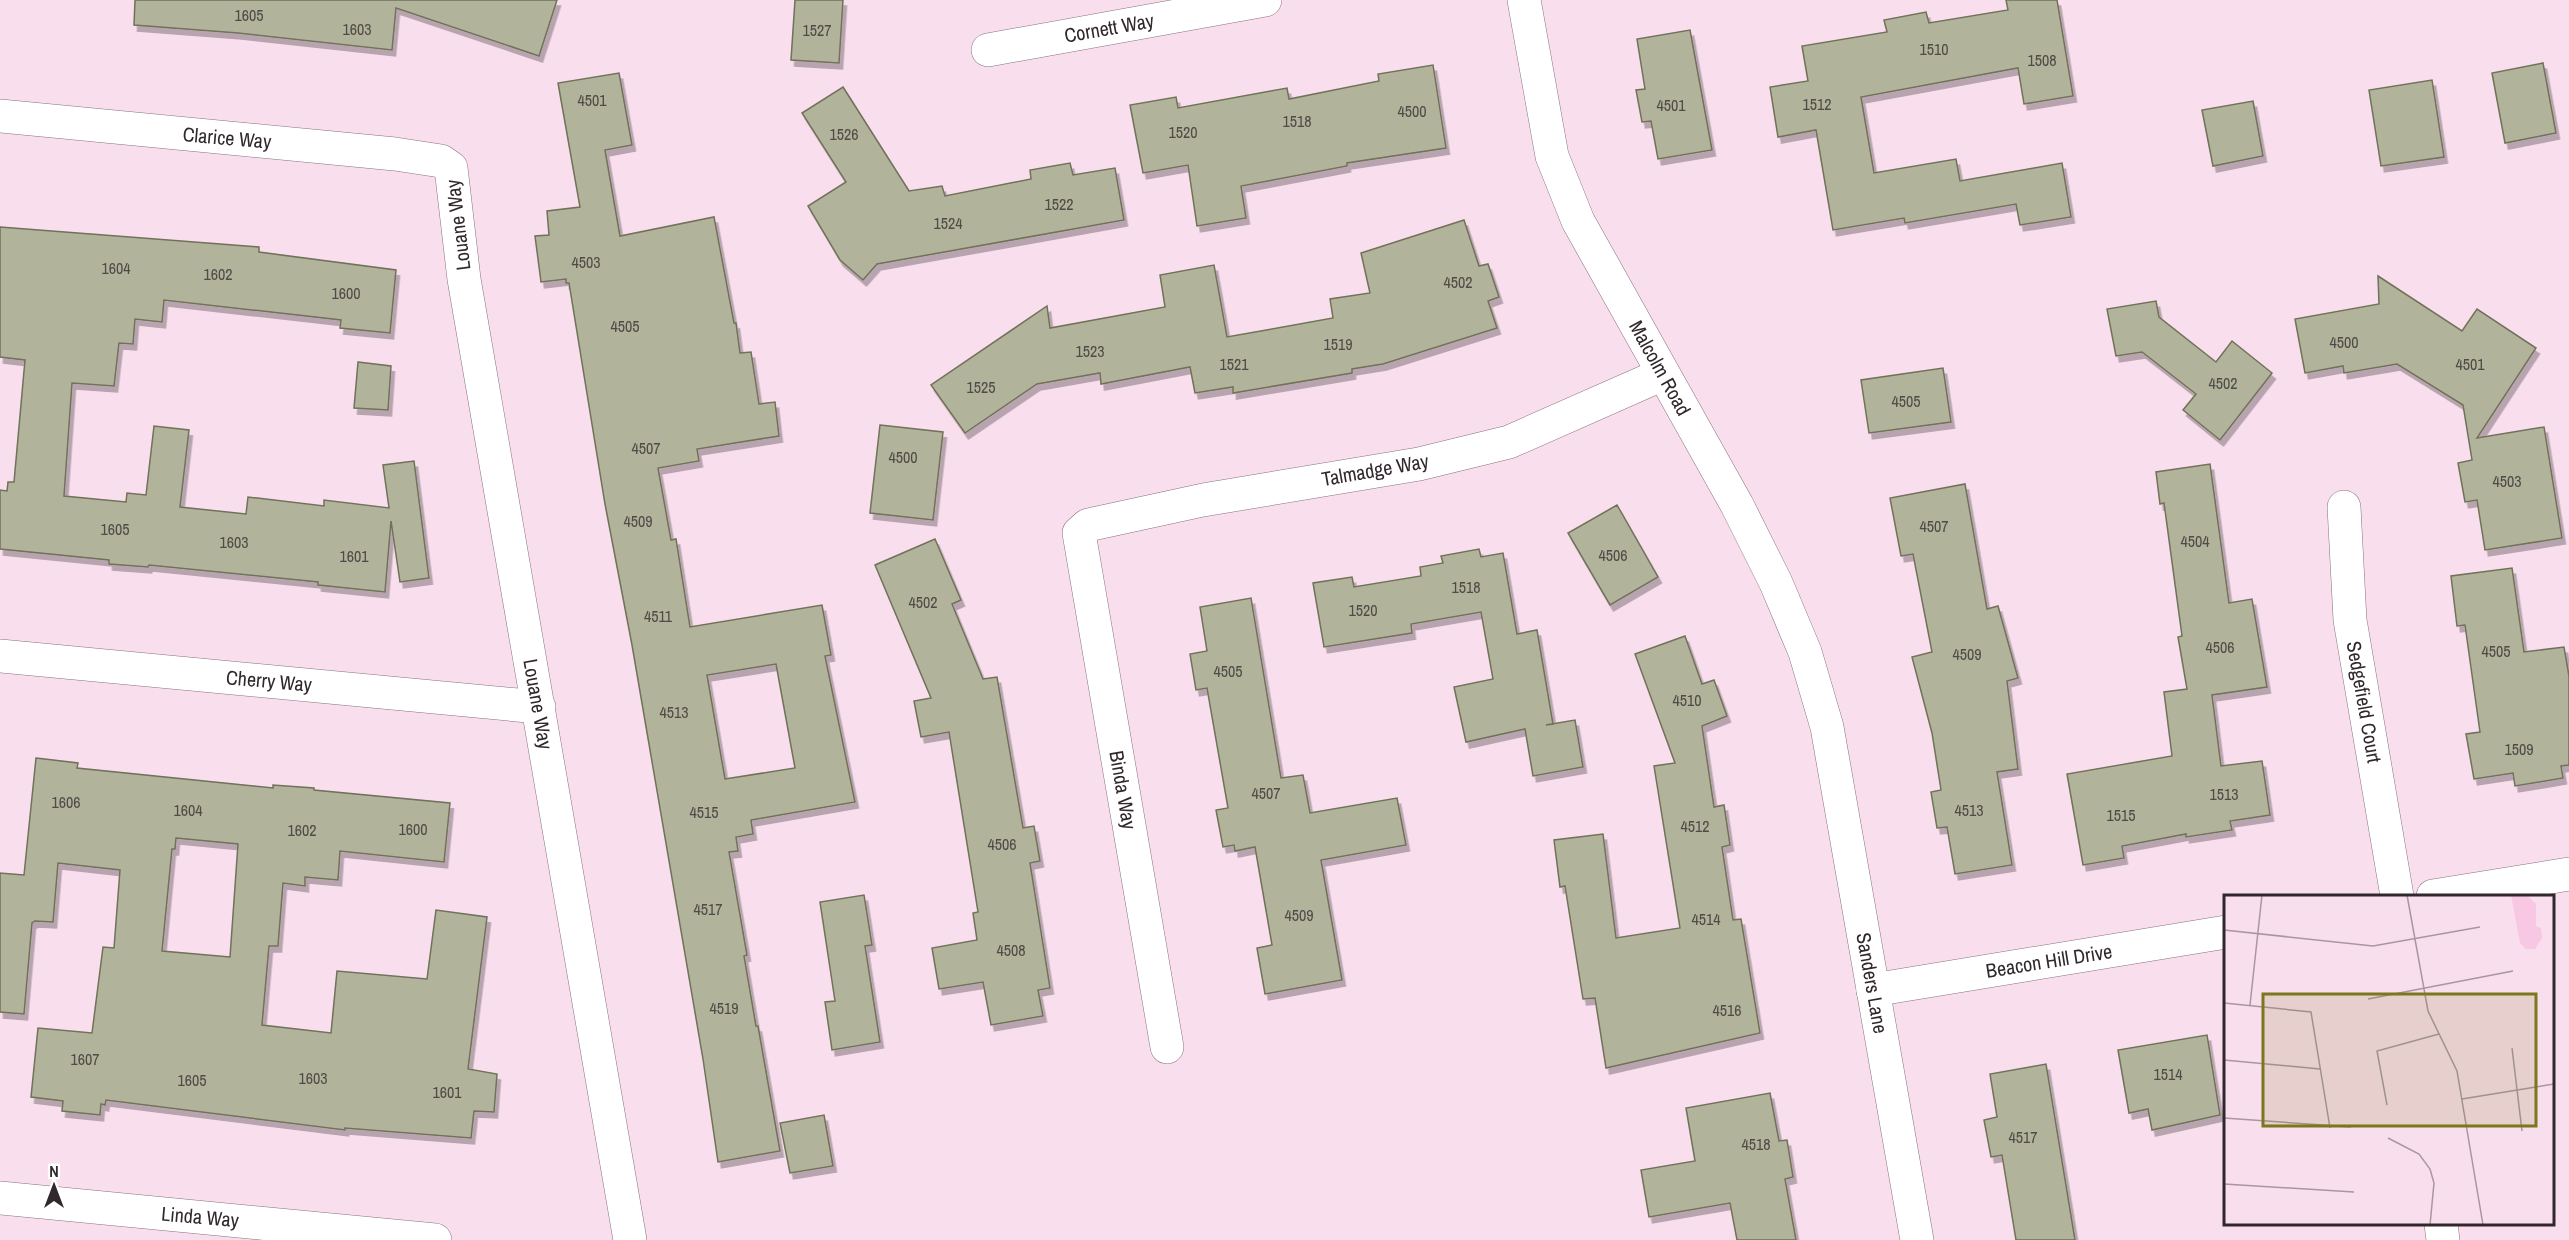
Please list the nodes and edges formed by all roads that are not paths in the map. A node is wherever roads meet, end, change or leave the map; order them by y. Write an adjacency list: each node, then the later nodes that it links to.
1 (1265, 0): 3 (street, Cornett Way)
2 (1524, 0): 6 (street, Malcolm Road)
3 (988, 50)
4 (0, 116): 5 (street, Clarice Way)
5 (451, 168): 10 (street, Louane Way)
6 (1663, 374): 8 (street, Talmadge Way); 11 (street, Malcolm Road)
7 (2344, 507): 13 (street, Sedgefield Court)
8 (1079, 533): 17 (street, Binda Way)
9 (0, 656): 10 (street, Cherry Way)
10 (539, 707): 21 (street, Louane Way)
11 (1827, 727): 16 (street, Sanders Lane)
12 (2569, 874): 14 (street)
13 (2397, 895)
14 (2445, 895)
15 (2224, 932): 16 (street, Beacon Hill Drive)
16 (1873, 990): 22 (street, Sanders Lane)
17 (1167, 1047)
18 (0, 1198): 20 (street, Linda Way)
19 (2441, 1225): 23 (street)
20 (435, 1240)
21 (630, 1240)
22 (1917, 1240)
23 (2443, 1240)

